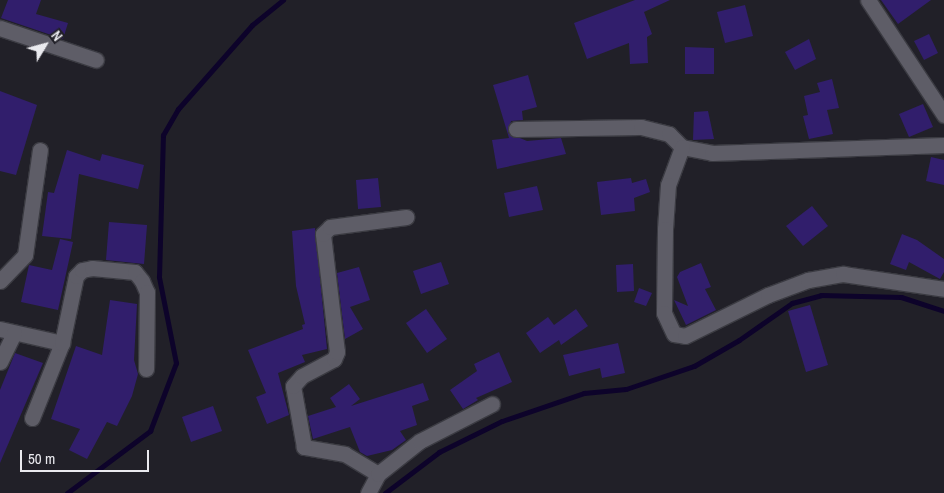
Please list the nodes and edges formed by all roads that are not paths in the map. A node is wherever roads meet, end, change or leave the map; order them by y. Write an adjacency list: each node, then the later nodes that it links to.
1 (868, 0): 4 (street)
2 (0, 28): 3 (street)
3 (96, 60)
4 (944, 115)
5 (516, 130): 7 (street)
6 (944, 145): 7 (street)
7 (682, 147): 11 (street)
8 (40, 150): 10 (street)
9 (406, 218): 18 (street)
10 (0, 282)
11 (944, 289)
12 (7, 331): 13 (street); 14 (street)
13 (62, 343): 15 (street); 17 (street)
14 (0, 362)
15 (146, 369)
16 (492, 404): 18 (street)
17 (32, 418)
18 (378, 474): 19 (street)
19 (368, 493)

